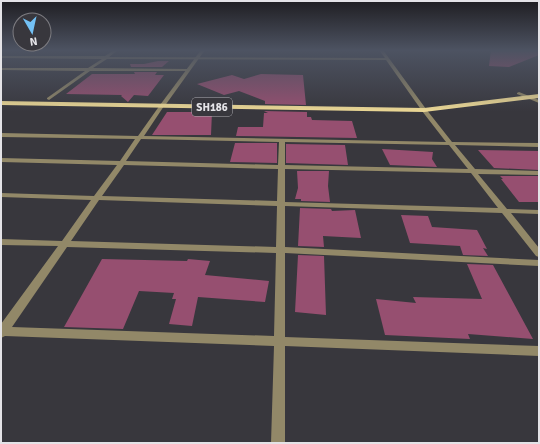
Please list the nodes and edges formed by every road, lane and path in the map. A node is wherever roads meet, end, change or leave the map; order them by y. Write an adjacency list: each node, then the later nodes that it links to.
1 (188, 70): 12 (street)
2 (86, 71): 9 (street)
3 (396, 71): 13 (street)
4 (539, 90): 5 (main road)
5 (519, 93): 7 (street); 13 (main road)
6 (539, 96): 7 (main road, SH186)
7 (529, 97): 10 (street); 13 (main road, SH186)
8 (1, 98): 9 (main road)
9 (50, 99): 12 (main road)
10 (539, 102)
11 (1, 103): 12 (main road, SH186)
12 (164, 104): 13 (main road, SH186); 15 (street)
13 (422, 107): 17 (street)
14 (1, 135): 15 (street)
15 (139, 137): 16 (street); 20 (street)
16 (282, 140): 17 (street); 21 (street)
17 (451, 143): 18 (street); 22 (street)
18 (539, 145)
19 (1, 160): 20 (street)
20 (121, 163): 21 (street); 25 (street)
21 (282, 167): 22 (street); 26 (street)
22 (474, 172): 23 (street); 27 (street)
23 (539, 173)
24 (1, 195): 25 (street)
25 (96, 198): 26 (street); 30 (street)
26 (281, 204): 27 (street); 31 (street)
27 (505, 211): 28 (street); 32 (street)
28 (539, 212)
29 (1, 242): 30 (street)
30 (63, 245): 31 (street); 34 (street)
31 (281, 250): 33 (street); 35 (street)
32 (539, 254)
33 (539, 264)
34 (1, 332): 35 (street)
35 (280, 342): 36 (street); 37 (street)
36 (539, 351)
37 (278, 443)

